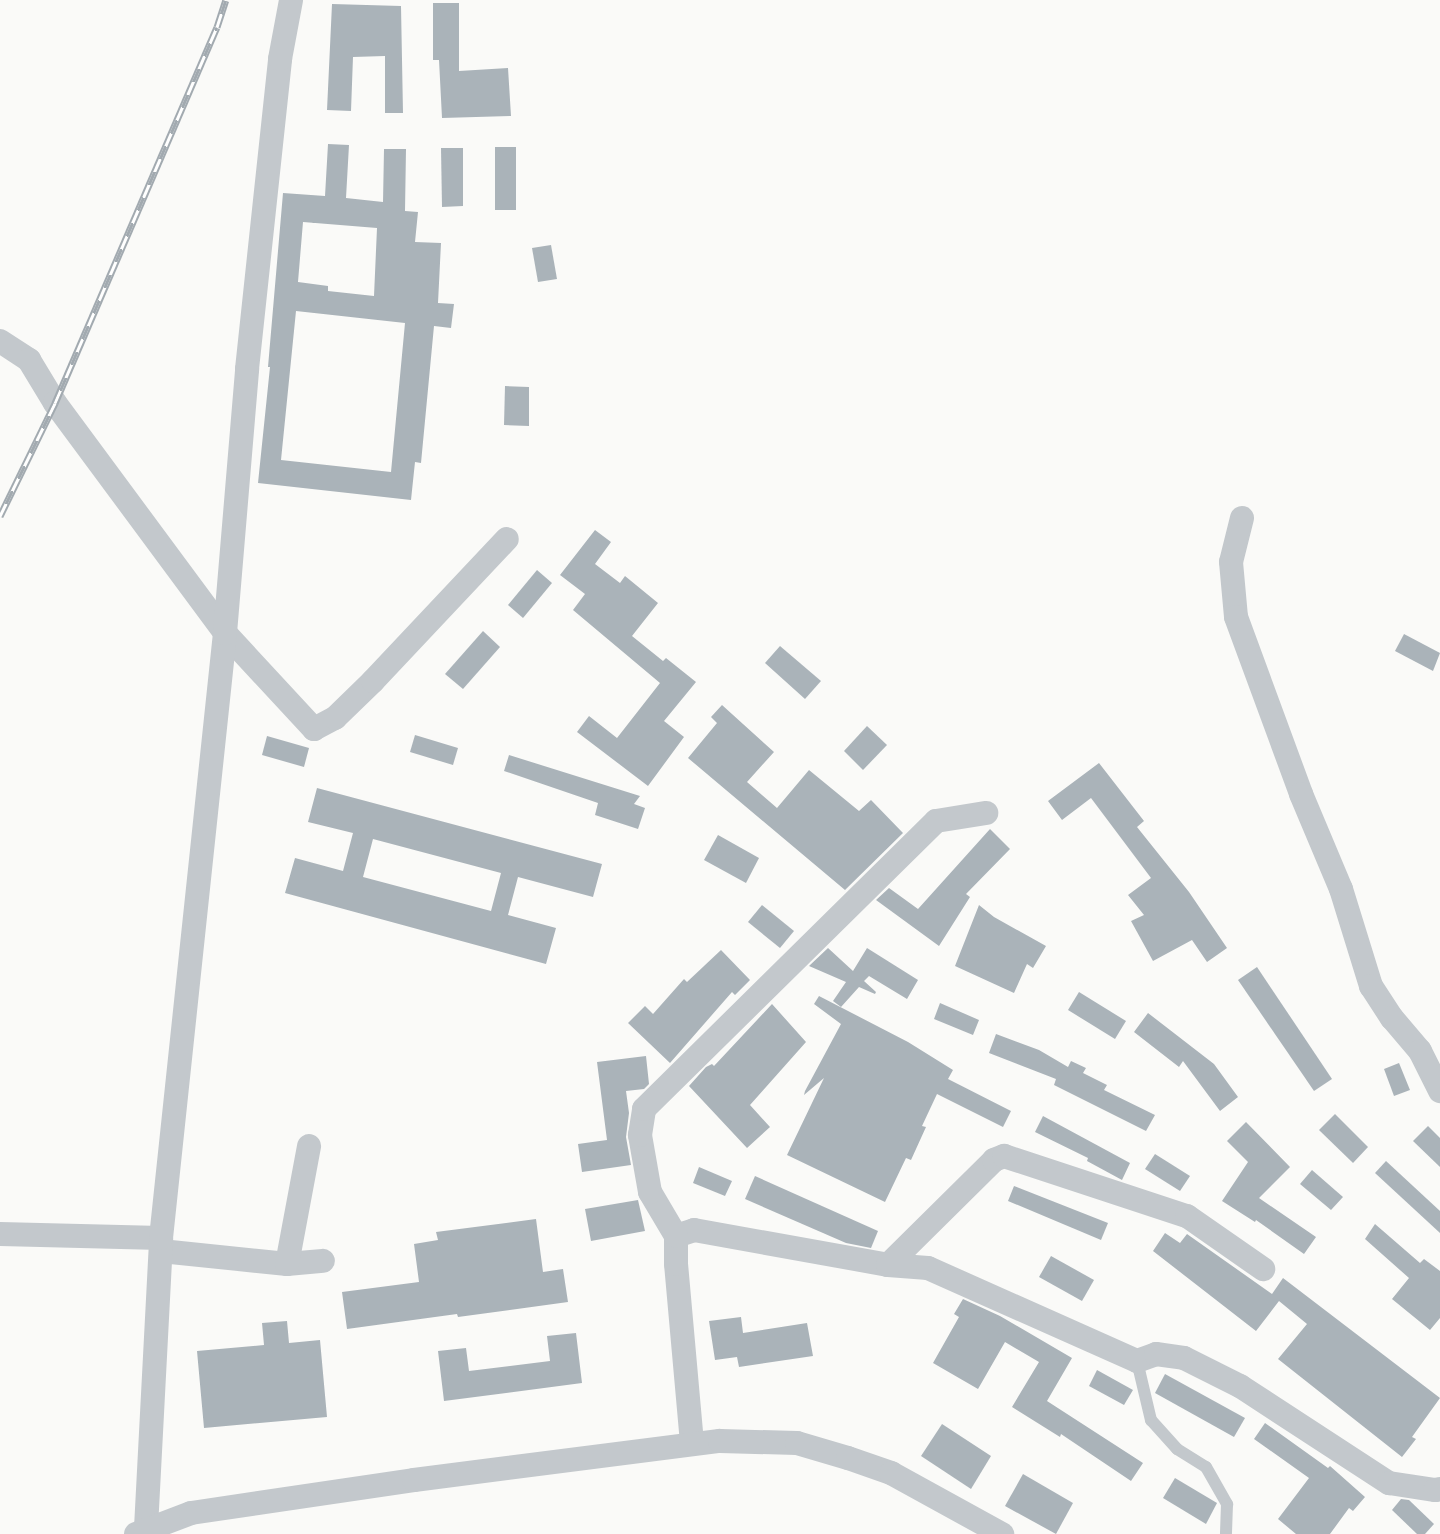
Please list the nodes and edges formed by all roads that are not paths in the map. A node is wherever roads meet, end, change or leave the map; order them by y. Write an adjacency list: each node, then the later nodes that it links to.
1 (291, 0): 5 (street)
2 (0, 341): 5 (street)
3 (1242, 518): 7 (street)
4 (507, 539): 5 (street)
5 (225, 633): 11 (street)
6 (986, 813): 10 (street)
7 (1440, 1091)
8 (309, 1146): 13 (street)
9 (0, 1234): 11 (street)
10 (676, 1236): 14 (street); 17 (street)
11 (161, 1244): 13 (street); 19 (street)
12 (323, 1261): 13 (street)
13 (287, 1264)
14 (888, 1265): 15 (street); 16 (street)
15 (1263, 1269)
16 (1137, 1361): 18 (street); 21 (lane)
17 (692, 1443): 19 (street); 20 (street)
18 (1440, 1489)
19 (141, 1531)
20 (1002, 1534)
21 (1226, 1534)

